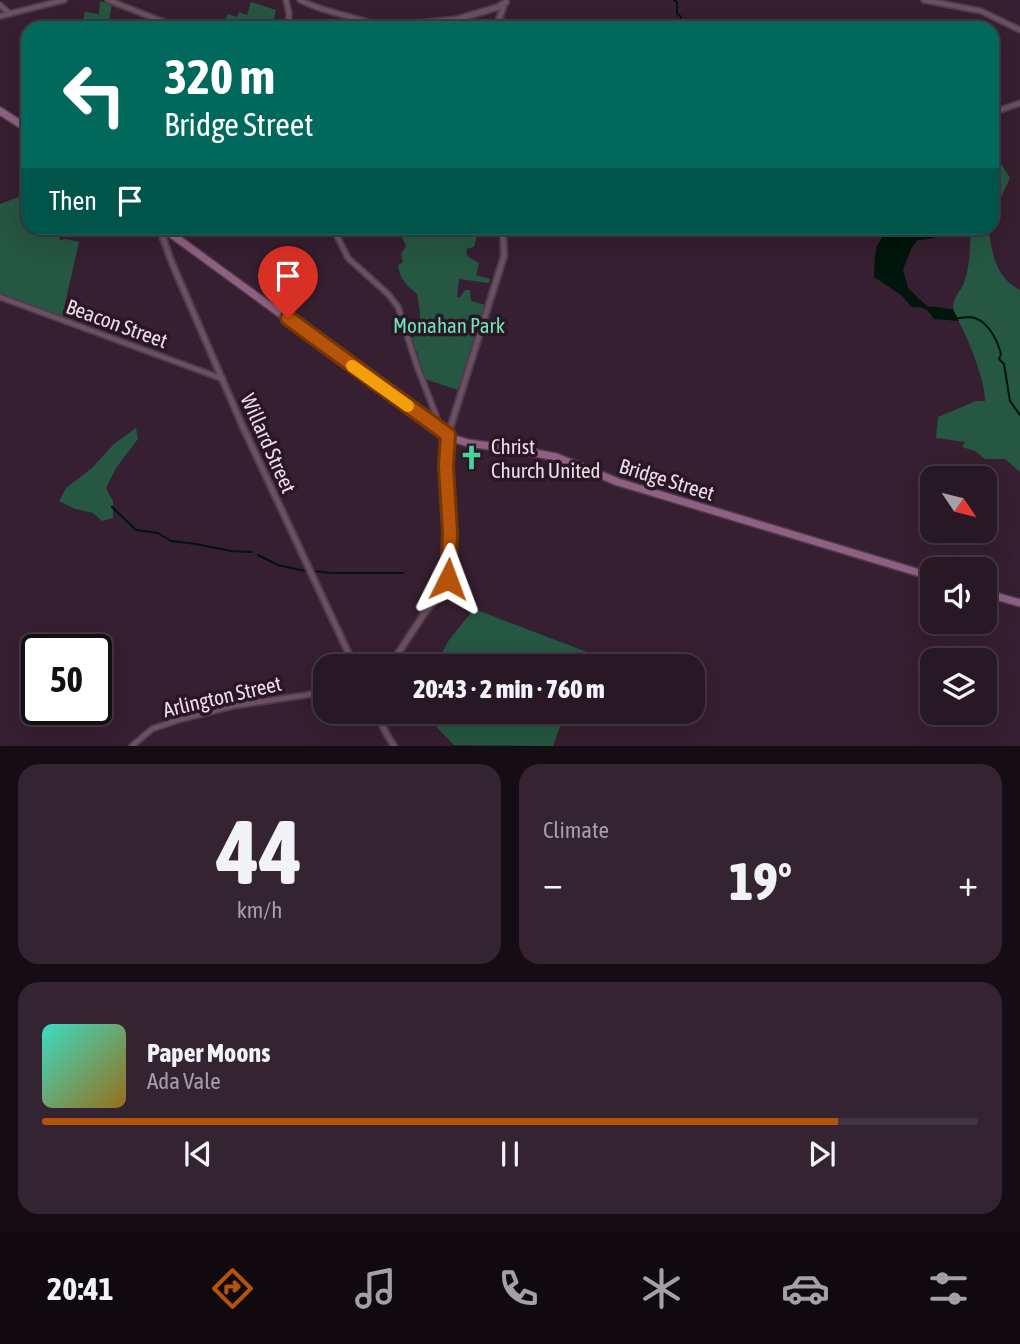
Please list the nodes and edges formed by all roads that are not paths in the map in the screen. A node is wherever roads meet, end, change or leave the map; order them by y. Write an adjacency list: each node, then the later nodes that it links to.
1 (64, 0): 8 (street)
2 (108, 0): 11 (street)
3 (286, 0): 12 (street)
4 (300, 0): 13 (street)
5 (924, 0): 17 (street)
6 (507, 1): 10 (main road); 16 (main road)
7 (0, 5): 8 (street)
8 (10, 14): 9 (street)
9 (0, 16)
10 (458, 19): 14 (street); 15 (street)
11 (161, 21)
12 (288, 21)
13 (366, 21)
14 (435, 21)
15 (466, 21)
16 (497, 21)
17 (1020, 30)
18 (1020, 103): 19 (street)
19 (999, 110)
20 (0, 111): 21 (main road)
21 (21, 124)
22 (165, 235): 27 (main road, Willard Street)
23 (176, 235): 28 (main road, Bridge Street)
24 (337, 235): 28 (street)
25 (503, 235): 29 (main road)
26 (0, 297): 27 (street, Beacon Street)
27 (223, 379): 33 (main road, Willard Street)
28 (434, 425): 29 (main road, Bridge Street)
29 (448, 435): 30 (main road, Bridge Street); 34 (main road)
30 (920, 573)
31 (997, 596): 32 (main road)
32 (1020, 603)
33 (349, 654)
34 (398, 654)
35 (313, 694): 37 (street, Arlington Street)
36 (382, 724): 38 (main road)
37 (132, 746)
38 (394, 746)

